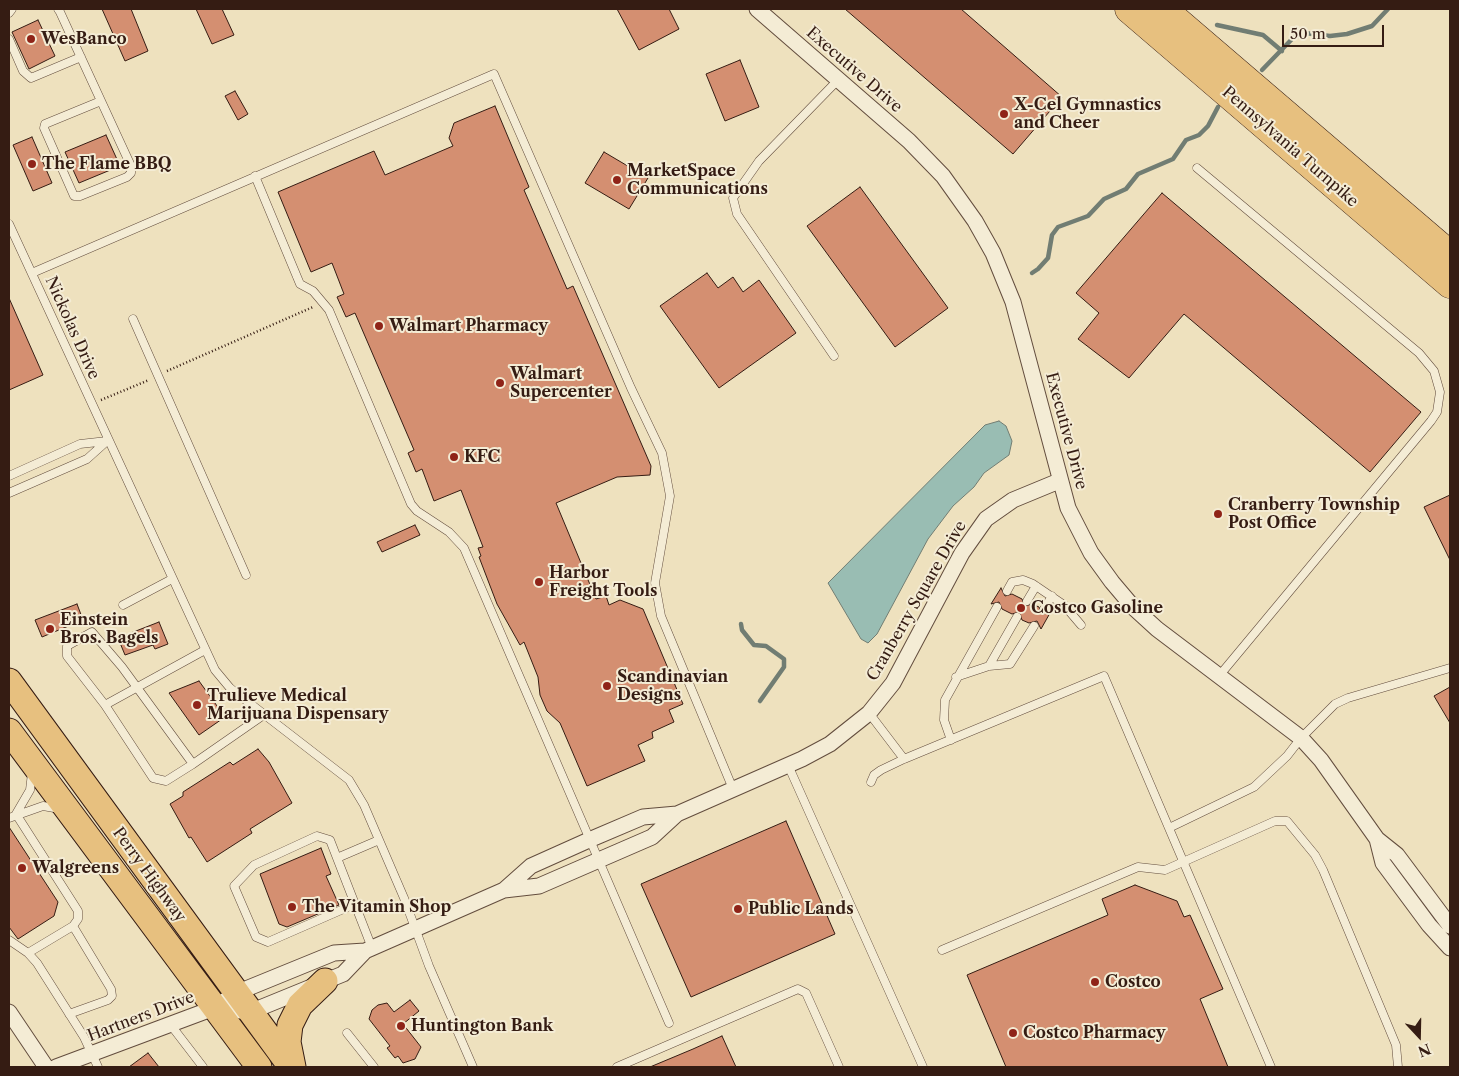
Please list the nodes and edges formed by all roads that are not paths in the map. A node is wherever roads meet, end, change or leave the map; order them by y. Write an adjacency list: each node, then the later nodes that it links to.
1 (12, 9): 6 (lane)
2 (58, 9): 8 (lane)
3 (757, 9): 9 (street, Executive Drive)
4 (1129, 9): 16 (highway, Pennsylvania Turnpike)
5 (1163, 9): 14 (highway, Pennsylvania Turnpike)
6 (9, 13)
7 (9, 39): 8 (lane)
8 (81, 57): 10 (lane)
9 (838, 80): 18 (lane); 21 (street, Executive Drive)
10 (101, 101): 10 (lane)
11 (1197, 168): 38 (lane)
12 (255, 176): 15 (lane); 53 (lane); 60 (lane)
13 (9, 226): 15 (lane, Nickolas Drive)
14 (1450, 255)
15 (32, 273): 19 (lane, Nickolas Drive)
16 (1450, 284)
17 (133, 319): 23 (lane)
18 (834, 356)
19 (107, 441): 20 (lane); 22 (lane); 24 (lane, Nickolas Drive)
20 (9, 476)
21 (1059, 481): 38 (street, Executive Drive); 43 (street, Cranberry Square Drive)
22 (9, 494)
23 (246, 575)
24 (172, 579): 29 (lane); 35 (lane, Nickolas Drive)
25 (1036, 586): 26 (lane); 27 (lane); 28 (lane)
26 (1007, 591)
27 (1052, 596): 31 (lane); 33 (lane)
28 (1027, 601)
29 (123, 606)
30 (998, 607): 39 (lane)
31 (1044, 609)
32 (1017, 617): 36 (lane)
33 (1081, 625)
34 (1034, 626): 36 (lane)
35 (205, 650): 41 (lane); 44 (lane, Nickolas Drive)
36 (989, 666): 39 (lane)
37 (1450, 668): 46 (lane)
38 (1218, 676): 46 (street, Executive Drive)
39 (956, 677): 47 (lane)
40 (9, 681): 75 (main road, Perry Highway)
41 (136, 687): 42 (lane); 42 (lane); 50 (lane)
42 (105, 705): 50 (lane)
43 (869, 713): 48 (lane); 51 (street, Cranberry Square Drive)
44 (264, 714): 50 (lane); 59 (lane, Nickolas Drive)
45 (9, 731): 49 (main road, Perry Highway)
46 (1301, 738): 57 (lane); 58 (street, Executive Drive)
47 (951, 740): 48 (lane); 57 (lane)
48 (904, 759): 52 (lane)
49 (33, 764): 54 (main road, Perry Highway); 56 (lane)
50 (194, 764)
51 (788, 765): 53 (street, Cranberry Square Drive); 92 (lane)
52 (871, 782)
53 (734, 789): 55 (street, Cranberry Square Drive)
54 (66, 810): 56 (lane); 76 (main road, Perry Highway)
55 (678, 814): 60 (street, Cranberry Square Drive); 62 (street, Cranberry Square Drive)
56 (12, 816): 66 (lane)
57 (1170, 828): 63 (lane)
58 (1377, 839): 67 (street, Executive Drive); 70 (street, Executive Drive)
59 (378, 840): 61 (lane); 68 (lane, Nickolas Drive)
60 (590, 840): 62 (lane); 64 (street, Cranberry Square Drive)
61 (337, 858): 65 (lane); 65 (lane)
62 (598, 860): 64 (street, Cranberry Square Drive); 79 (lane)
63 (1183, 862): 72 (lane); 93 (lane); 94 (lane)
64 (504, 890): 68 (street, Cranberry Square Drive)
65 (355, 904): 71 (lane)
66 (73, 926): 73 (lane); 78 (lane)
67 (1450, 926)
68 (415, 929): 71 (street, Cranberry Square Drive); 83 (lane, Nickolas Drive)
69 (9, 940): 73 (lane)
70 (1450, 948)
71 (368, 950): 74 (street, Cranberry Square Drive); 75 (street, Cranberry Square Drive)
72 (942, 950)
73 (28, 953): 78 (lane)
74 (325, 981): 75 (street, Cranberry Square Drive); 88 (main road)
75 (243, 1003): 76 (street, Hartners Drive); 76 (street, Cranberry Square Drive); 88 (main road, Perry Highway)
76 (214, 1008): 80 (street, Hartners Drive); 87 (main road, Perry Highway)
77 (9, 1012): 84 (street)
78 (69, 1014): 82 (lane)
79 (669, 1023)
80 (170, 1024): 82 (street, Hartners Drive); 86 (lane)
81 (347, 1033): 89 (lane)
82 (95, 1061): 85 (street, Hartners Drive)
83 (470, 1066)
84 (46, 1067)
85 (56, 1067)
86 (203, 1067)
87 (259, 1067)
88 (292, 1067)
89 (374, 1067)
90 (617, 1067): 91 (lane)
91 (839, 1067)
92 (922, 1067)
93 (1271, 1067)
94 (1398, 1067)

